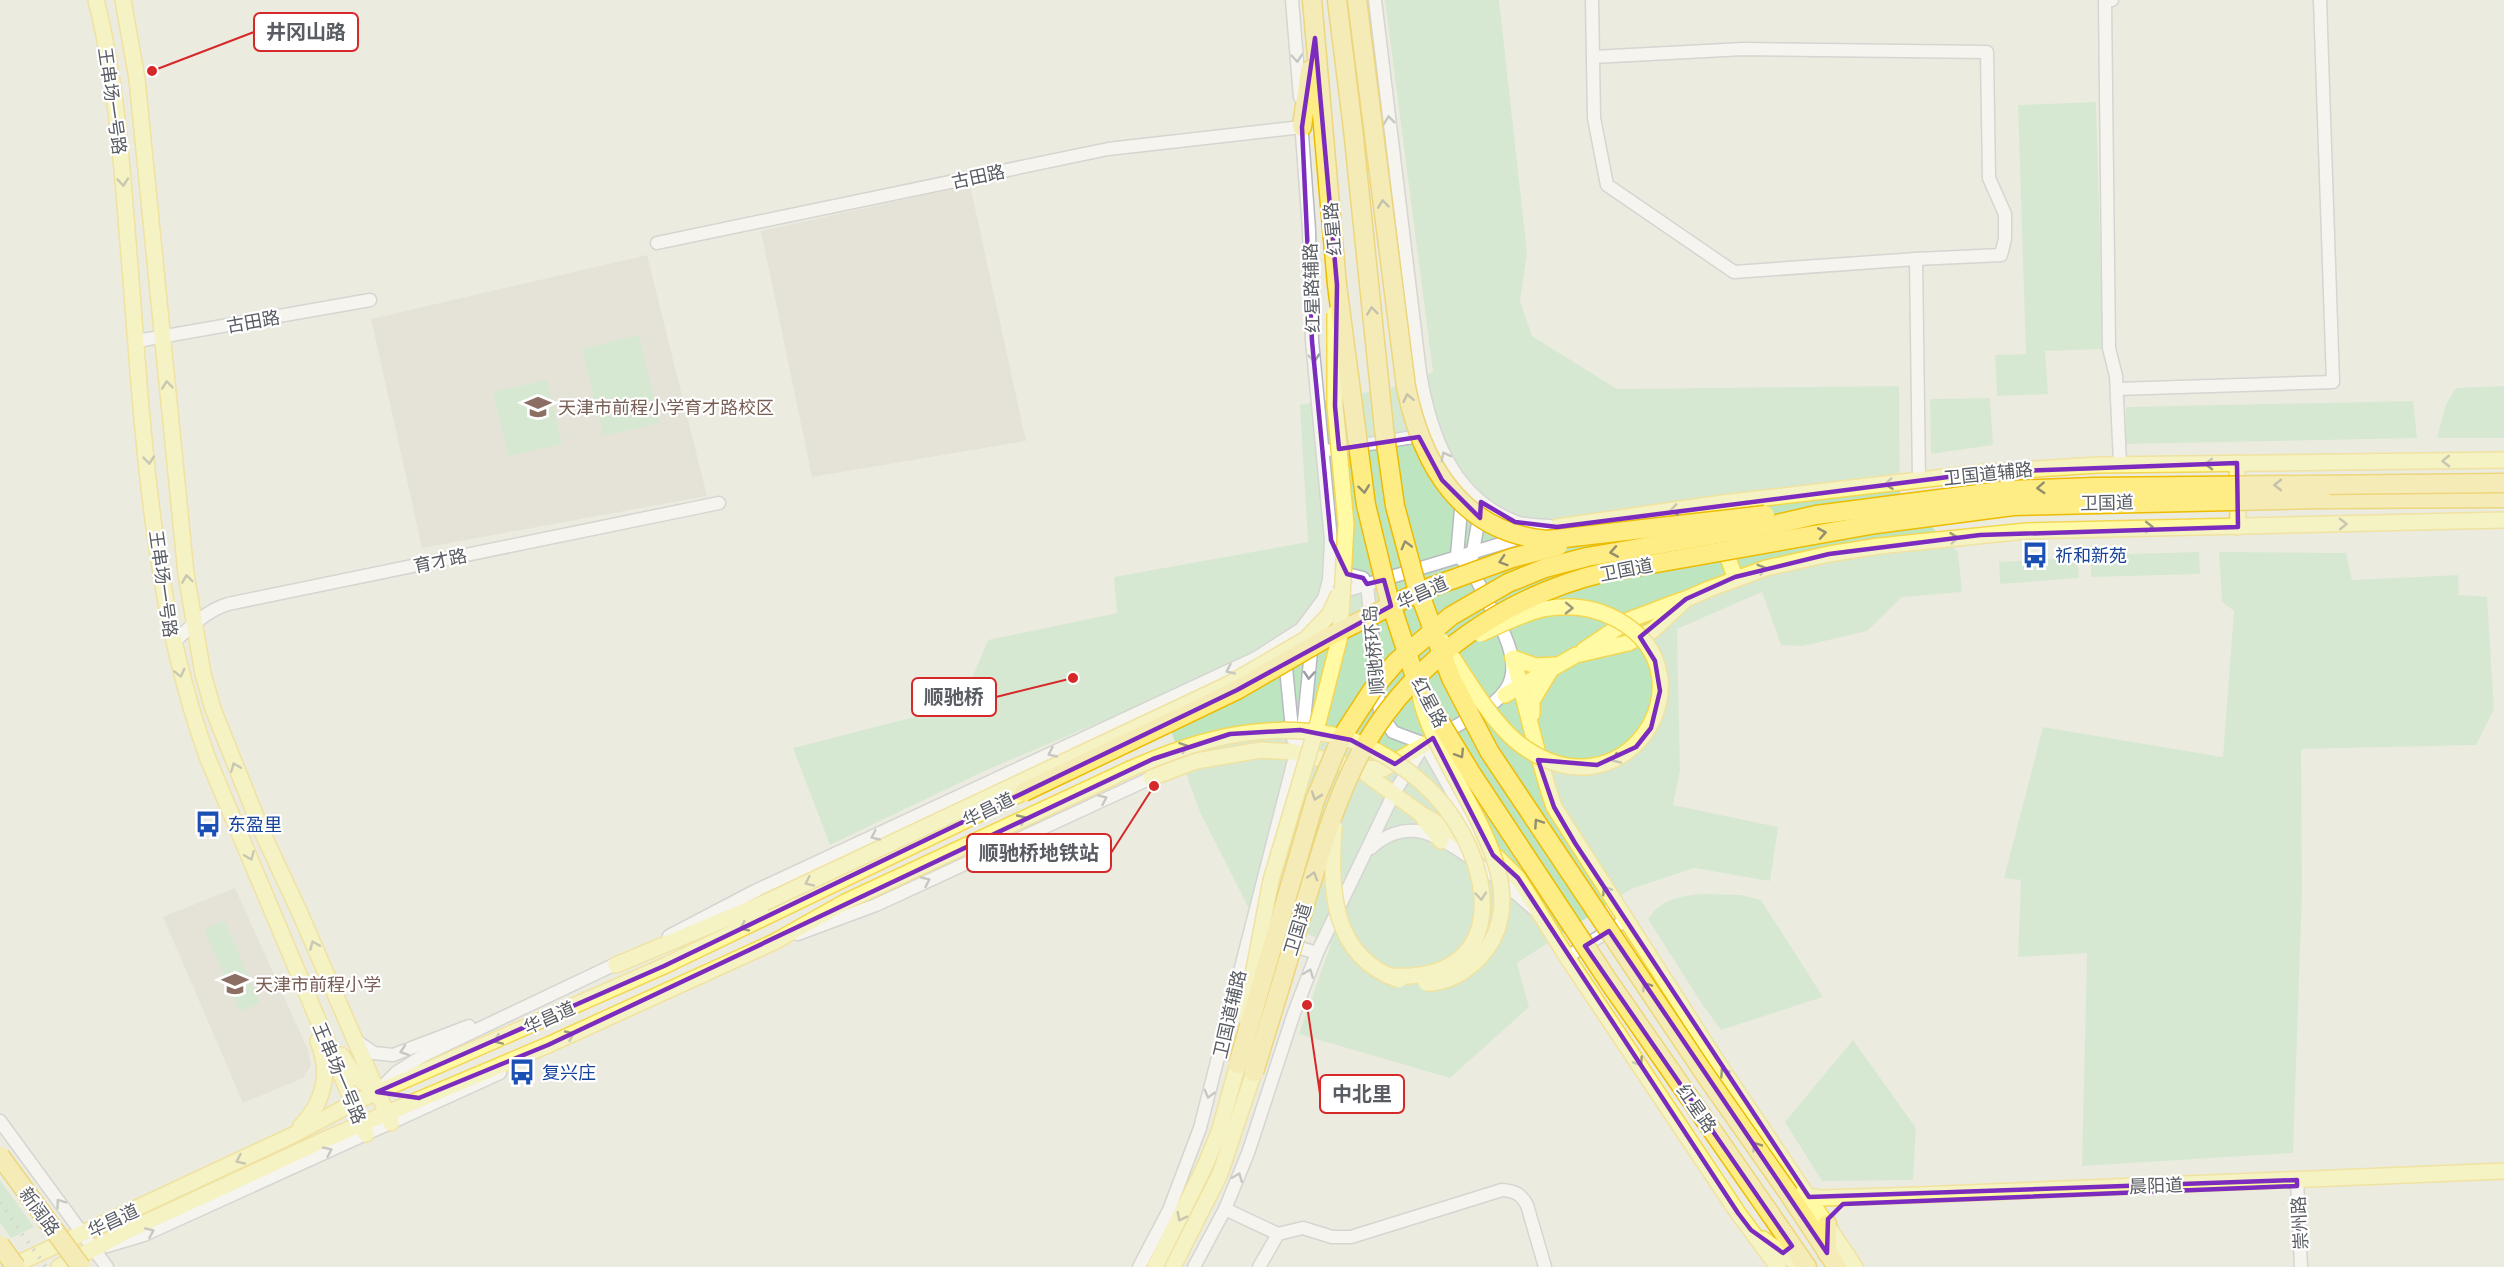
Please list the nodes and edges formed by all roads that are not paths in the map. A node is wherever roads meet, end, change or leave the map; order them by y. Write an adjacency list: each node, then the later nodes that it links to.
1 (96, 0): 19 (main road, 王串场一号路, one-way to 19)
2 (123, 0): 18 (main road, 王串场一号路)
3 (1292, 0): 13 (street, 红星路辅路, one-way to 13)
4 (1312, 0): 11 (highway, 红星路)
5 (1337, 0): 48 (highway, 红星路, one-way to 5, bridge)
6 (1357, 0): 38 (highway, one-way to 6, bridge)
7 (1375, 0): 21 (street, one-way to 7)
8 (1592, 0): 12 (street)
9 (2112, 0): 20 (street)
10 (2320, 0): 20 (street)
11 (1315, 38): 13 (highway); 16 (highway, 红星路)
12 (1593, 57): 15 (street); 15 (street)
13 (1302, 127): 14 (street, 古田路); 22 (street, 红星路辅路, one-way to 22)
14 (657, 243)
15 (1916, 259): 27 (street)
16 (1337, 285): 45 (main road, bridge); 56 (highway, 红星路, one-way to 56, bridge)
17 (369, 300): 18 (street, 古田路)
18 (162, 338): 19 (street, 古田路); 49 (main road, 王串场一号路, one-way to 18)
19 (137, 341): 51 (main road, 王串场一号路, one-way to 51)
20 (2117, 388): 25 (street)
21 (1434, 434): 22 (street); 29 (street, one-way to 21)
22 (1324, 452): 40 (street, 红星路辅路)
23 (2504, 460): 24 (main road, 卫国道辅路, one-way to 24)
24 (2237, 464): 25 (main road, 卫国道辅路, one-way to 25); 37 (main road)
25 (2120, 465): 26 (main road, 卫国道辅路)
26 (1974, 474): 27 (main road, 卫国道辅路); 39 (main road)
27 (1919, 481): 33 (main road, 卫国道辅路, one-way to 33)
28 (2504, 483): 34 (highway, 卫国道, one-way to 34, bridge)
29 (1464, 485): 31 (street); 42 (street)
30 (2504, 498): 52 (highway, 卫国道, one-way to 30, bridge)
31 (1480, 502): 36 (street, 卫国道辅路); 41 (street)
32 (718, 503): 49 (street, 育才路)
33 (1710, 505): 36 (main road, 卫国道辅路, one-way to 36); 44 (main road)
34 (1816, 515): 38 (highway, 卫国道, bridge); 82 (highway, 卫国道, one-way to 82, bridge)
35 (2503, 521): 37 (main road, one-way to 35)
36 (1557, 527): 41 (street, 顺驰桥环岛)
37 (2238, 527): 39 (main road, one-way to 37)
38 (1600, 535): 63 (highway, 华昌道, one-way to 63, bridge)
39 (1980, 535): 44 (main road, one-way to 39)
40 (1331, 540): 46 (street, 红星路辅路); 47 (street, 红星路辅路)
41 (1473, 552): 42 (street, 顺驰桥环岛); 43 (street)
42 (1457, 556): 43 (street); 46 (street, 顺驰桥环岛)
43 (1470, 567): 53 (street)
44 (1735, 577): 54 (main road)
45 (1344, 580): 77 (main road, 华昌道, one-way to 77, bridge); 82 (main road, bridge)
46 (1367, 584): 47 (street, 顺驰桥环岛); 59 (street, 顺驰桥环岛)
47 (1325, 597): 50 (street, 华昌道); 60 (street, 红星路辅路, one-way to 60)
48 (1428, 621): 52 (main road, one-way to 48, bridge); 97 (highway, 红星路, one-way to 48, bridge)
49 (194, 625): 51 (street, 育才路); 80 (main road, 王串场一号路, one-way to 49)
50 (1284, 640): 60 (street); 77 (street, 华昌道, one-way to 77)
51 (173, 642): 70 (main road, 王串场一号路, one-way to 70)
52 (1455, 645): 65 (highway, 卫国道, bridge)
53 (1513, 658): 54 (main road); 55 (main road); 57 (street)
54 (1555, 665): 55 (main road); 58 (main road)
55 (1521, 685): 57 (main road); 58 (main road)
56 (1418, 686): 78 (main road, bridge); 105 (highway, 红星路, one-way to 105, bridge)
57 (1505, 695): 59 (street)
58 (1533, 726): 72 (main road, one-way to 58)
59 (1425, 744): 61 (main road); 64 (street); 69 (street)
60 (1294, 752): 61 (main road); 62 (main road); 73 (street, 卫国道辅路)
61 (1358, 768): 64 (main road)
62 (1151, 778): 74 (street, 华昌道, one-way to 62)
63 (1024, 792): 85 (main road, 华昌道, one-way to 85)
64 (1395, 794): 66 (main road); 68 (street)
65 (1334, 812): 78 (main road, bridge); 83 (highway, 卫国道, one-way to 65, bridge)
66 (1433, 827): 67 (street); 67 (street); 69 (main road); 71 (street)
67 (1400, 832): 68 (street)
68 (1368, 851): 75 (street)
69 (1486, 851): 71 (main road)
70 (269, 900): 84 (main road); 87 (main road, 王串场一号路); 91 (main road)
71 (1542, 916): 76 (main road)
72 (1626, 920): 76 (street); 98 (main road, one-way to 72)
73 (1249, 932): 75 (street); 112 (street, 卫国道辅路, one-way to 112)
74 (774, 942): 78 (main road, 华昌道, one-way to 78, bridge); 81 (main road, 华昌道, one-way to 74)
75 (1317, 953): 99 (street, one-way to 75)
76 (1568, 957): 105 (main road, one-way to 105)
77 (616, 965): 79 (street, 华昌道)
78 (1390, 976)
79 (499, 1018): 80 (street, one-way to 80); 85 (street, 华昌道)
80 (352, 1038): 84 (main road); 85 (main road, 王串场一号路)
81 (548, 1045): 86 (main road, 华昌道); 88 (street)
82 (1238, 1064): 113 (main road, 卫国道, one-way to 113)
83 (1254, 1072): 114 (main road, 卫国道)
84 (360, 1081): 85 (main road); 87 (main road)
85 (377, 1092): 86 (main road); 87 (main road, 华昌道); 88 (main road, 王串场一号路)
86 (419, 1098): 88 (main road, 华昌道)
87 (353, 1104): 90 (main road, 王串场一号路); 91 (main road, 华昌道); 92 (main road)
88 (388, 1117): 90 (main road, 华昌道)
89 (0, 1121): 101 (street, one-way to 89)
90 (363, 1129): 92 (main road, 华昌道); 104 (street, one-way to 90)
91 (293, 1135): 101 (main road, 华昌道, one-way to 101)
92 (326, 1139): 104 (main road, 华昌道)
93 (0, 1156): 110 (highway, 新阔路, bridge)
94 (2504, 1171): 96 (main road, 晨阳道)
95 (2504, 1179): 96 (main road, 晨阳道)
96 (2297, 1183): 98 (main road, 晨阳道); 100 (main road, 晨阳道); 121 (street, 崇州路)
97 (1790, 1194): 98 (main road, 晨阳道); 106 (highway, 红星路)
98 (1809, 1197): 100 (main road)
99 (1225, 1209): 102 (street); 115 (street)
100 (1827, 1224): 106 (highway); 120 (main road)
101 (83, 1234): 104 (street); 107 (main road, 华昌道)
102 (1278, 1234): 116 (street); 117 (street)
103 (0, 1245): 108 (highway, bridge)
104 (94, 1250): 109 (main road, 华昌道); 111 (street)
105 (1782, 1257): 118 (main road); 119 (highway, 红星路)
106 (1832, 1260)
107 (10, 1267)
108 (16, 1267)
109 (58, 1267)
110 (81, 1267)
111 (107, 1267)
112 (1139, 1267)
113 (1155, 1267)
114 (1173, 1267)
115 (1194, 1267)
116 (1259, 1267)
117 (1545, 1267)
118 (1802, 1267)
119 (1807, 1267)
120 (1855, 1267)
121 (2301, 1267)

